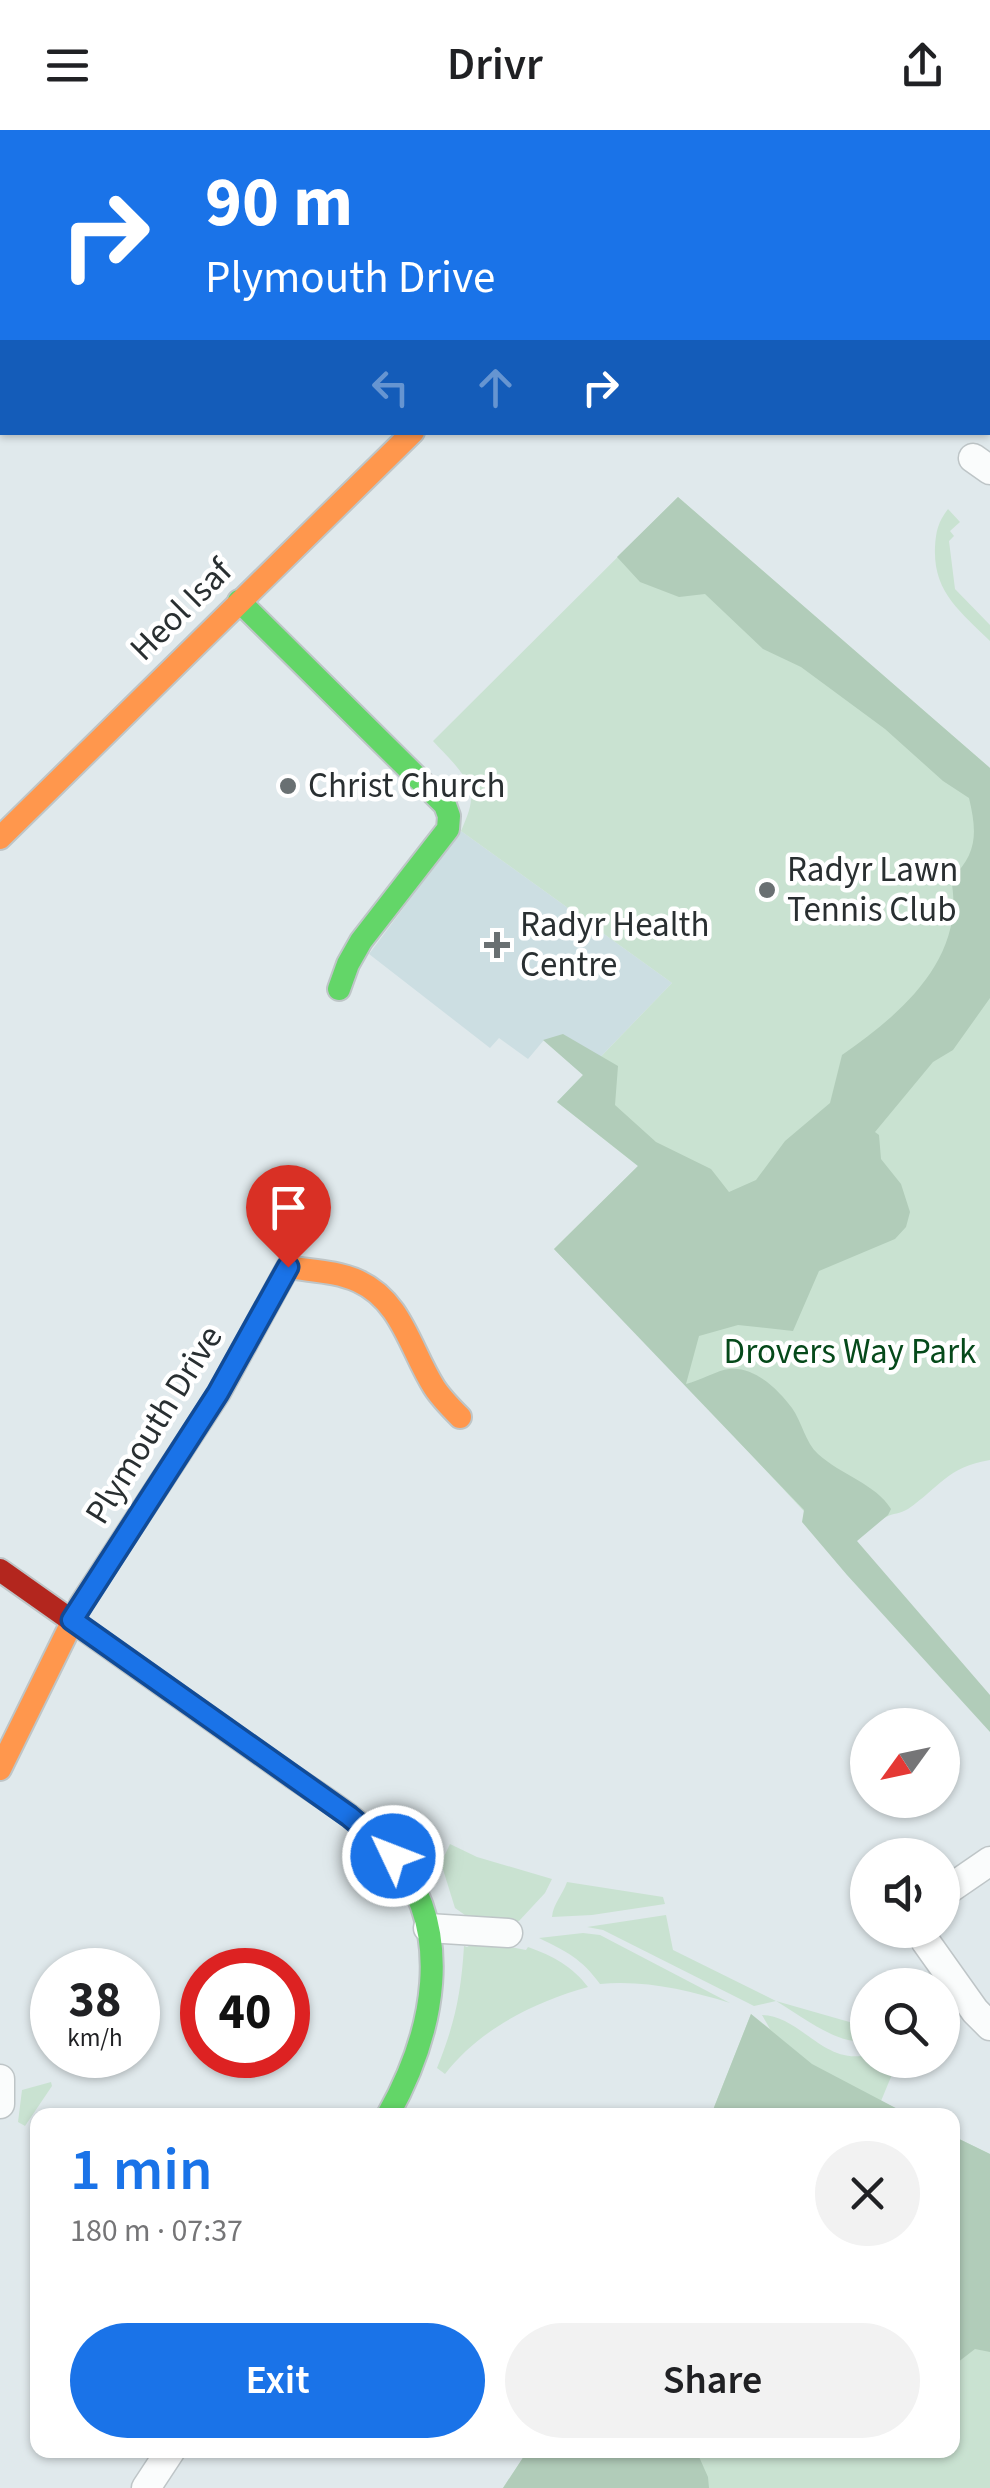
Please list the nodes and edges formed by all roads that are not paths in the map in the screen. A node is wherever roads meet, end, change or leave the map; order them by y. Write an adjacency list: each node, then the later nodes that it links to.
1 (410, 435): 2 (street, Heol Isaf)
2 (239, 601): 3 (street, Heol Isaf); 4 (street)
3 (0, 838)
4 (339, 988)
5 (460, 1417): 7 (street, Plymouth Drive)
6 (0, 1570): 7 (street)
7 (72, 1620): 8 (street); 11 (street)
8 (0, 1769)
9 (990, 1861): 10 (street)
10 (960, 1882)
11 (428, 1928): 12 (street); 17 (street)
12 (508, 1933)
13 (930, 1948): 14 (street)
14 (990, 2026)
15 (0, 2079): 16 (street)
16 (0, 2104)
17 (392, 2108)
18 (166, 2458): 19 (street)
19 (146, 2488)

